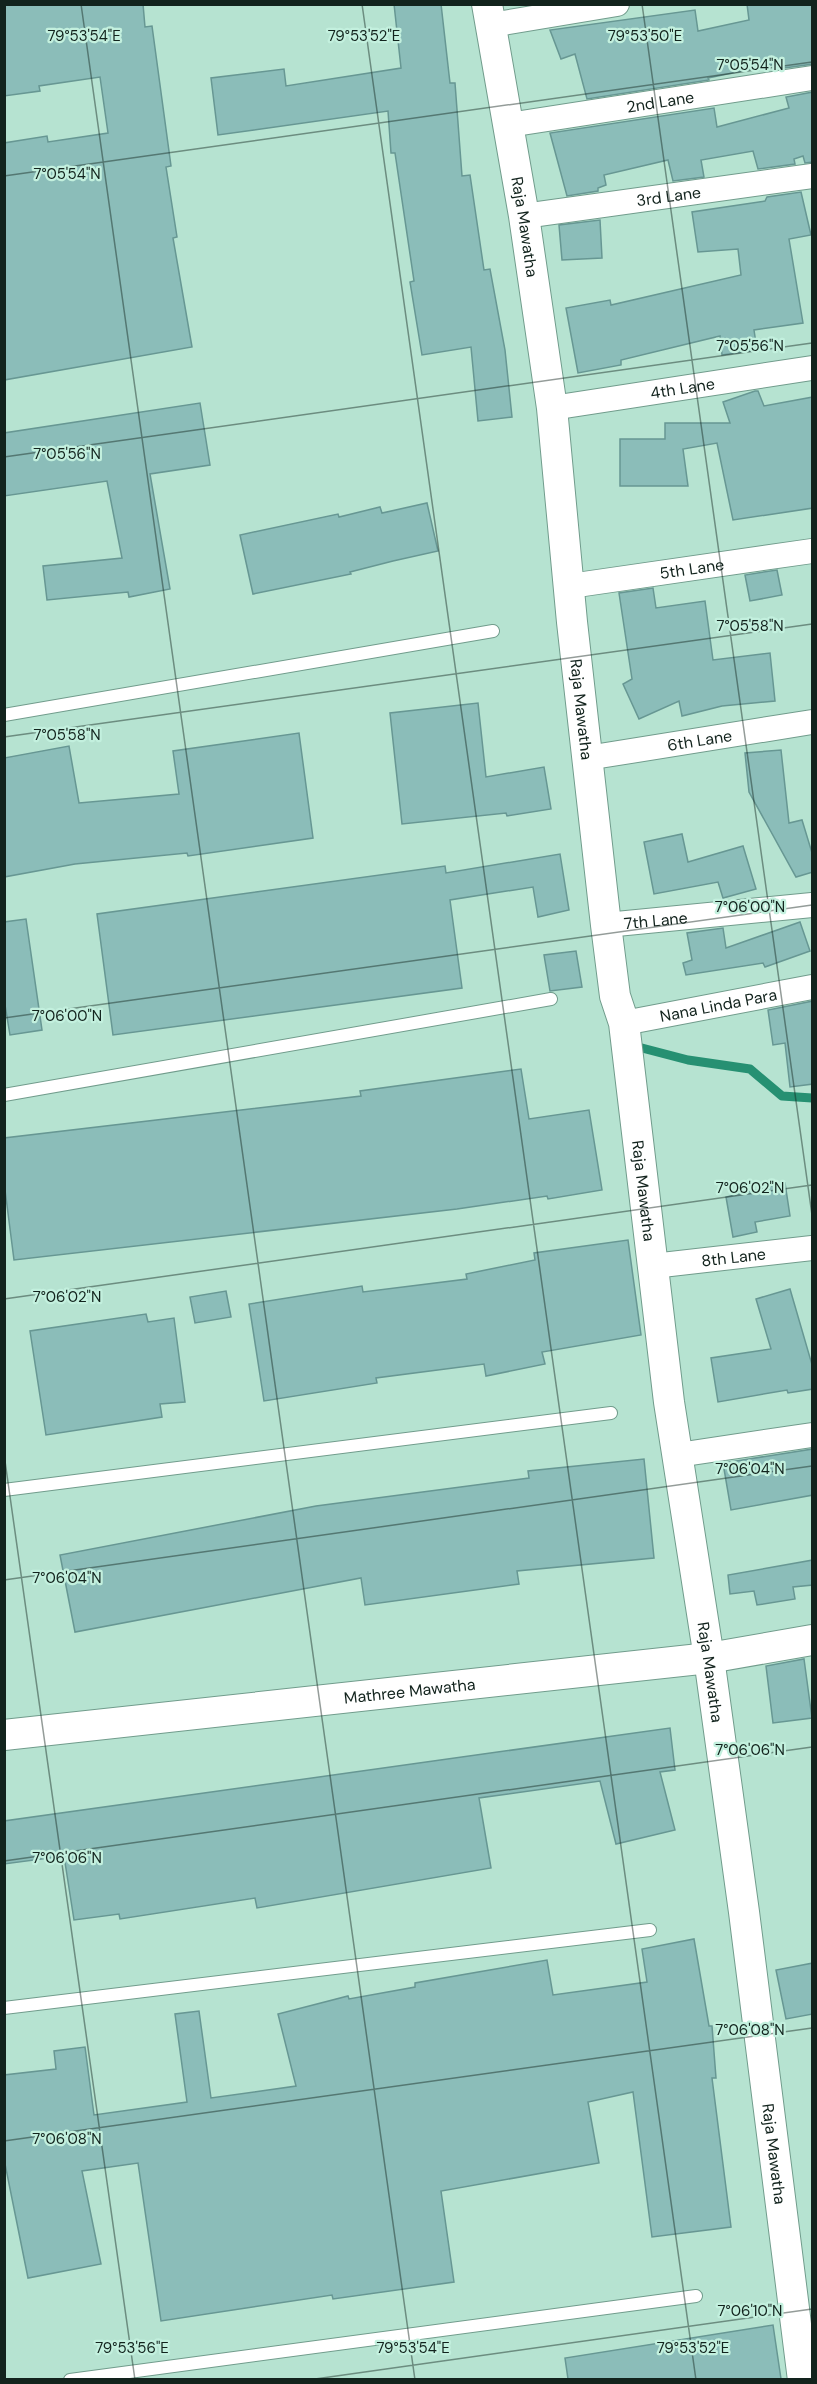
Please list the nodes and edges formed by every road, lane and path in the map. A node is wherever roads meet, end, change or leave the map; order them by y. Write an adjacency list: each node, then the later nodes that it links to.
1 (618, 4): 2 (street)
2 (489, 15): 4 (street, Raja Mawatha)
3 (813, 78): 4 (street, 2nd Lane)
4 (509, 125): 6 (street, Raja Mawatha)
5 (813, 176): 6 (street, 3rd Lane)
6 (524, 216): 8 (street, Raja Mawatha)
7 (813, 368): 8 (street, 4th Lane)
8 (552, 408): 10 (street, Raja Mawatha)
9 (813, 551): 10 (street, 5th Lane)
10 (570, 586): 14 (street, Raja Mawatha)
11 (493, 631): 12 (lane)
12 (4, 715)
13 (813, 722): 14 (street, 6th Lane)
14 (587, 758): 16 (street, Raja Mawatha)
15 (813, 904): 16 (street, 7th Lane)
16 (606, 925): 19 (street, Raja Mawatha)
17 (813, 987): 19 (street, Nana Linda Para)
18 (551, 999): 20 (lane)
19 (624, 1023): 22 (street, Raja Mawatha)
20 (4, 1095)
21 (813, 1248): 22 (street, 8th Lane)
22 (653, 1266): 25 (street, Raja Mawatha)
23 (611, 1413): 26 (lane)
24 (813, 1435): 25 (street)
25 (678, 1455): 28 (street, Raja Mawatha)
26 (4, 1490)
27 (813, 1640): 28 (street, Mathree Mawatha)
28 (709, 1658): 29 (street, Mathree Mawatha); 34 (street, Raja Mawatha)
29 (4, 1735)
30 (650, 1930): 31 (lane)
31 (4, 2008)
32 (696, 2296): 33 (lane)
33 (70, 2379)
34 (803, 2379)

